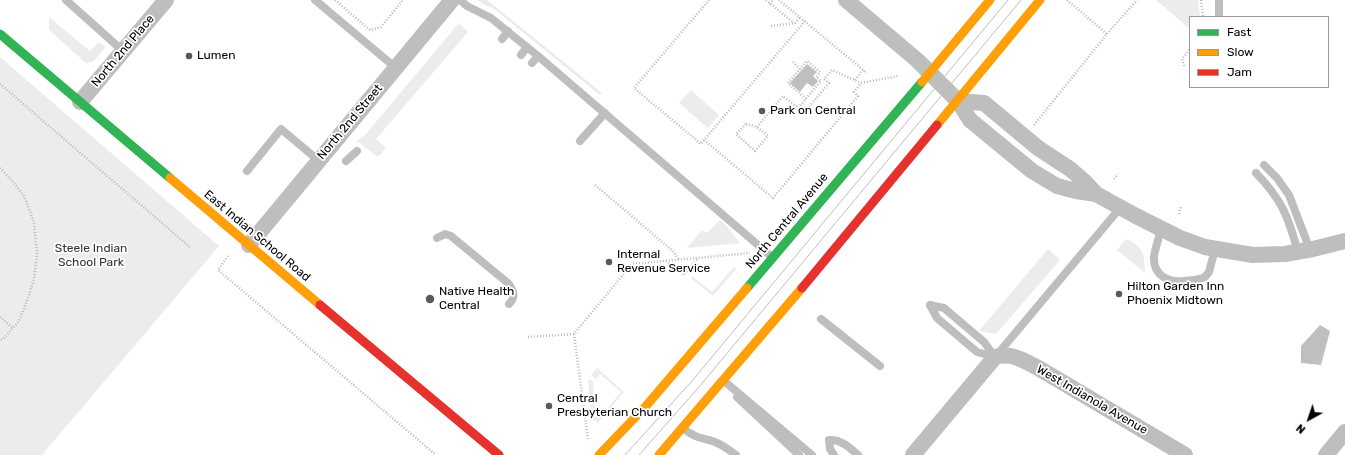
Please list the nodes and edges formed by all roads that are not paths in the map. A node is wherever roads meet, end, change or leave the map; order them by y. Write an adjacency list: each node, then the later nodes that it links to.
1 (66, 0): 15 (lane)
2 (315, 0): 19 (lane)
3 (452, 0): 19 (street, North 2nd Street)
4 (460, 0): 11 (lane)
5 (846, 0): 20 (street)
6 (990, 0): 20 (main road, North Central Avenue)
7 (1040, 0): 21 (main road)
8 (1219, 0): 10 (lane)
9 (164, 1): 15 (street, North 2nd Place)
10 (1219, 16)
11 (508, 31): 13 (lane); 14 (lane)
12 (0, 34): 22 (main road, East Indian School Road)
13 (502, 39)
14 (527, 47): 16 (lane); 17 (lane)
15 (123, 51): 22 (street, North 2nd Place)
16 (521, 54)
17 (538, 56): 18 (lane); 23 (lane)
18 (532, 64)
19 (396, 68): 26 (street, North 2nd Street)
20 (935, 78): 21 (street); 39 (main road, North Central Avenue)
21 (958, 101): 31 (street); 31 (street); 44 (main road)
22 (80, 102): 36 (main road, East Indian School Road)
23 (605, 113): 24 (lane); 39 (lane)
24 (580, 141)
25 (357, 150): 27 (lane)
26 (318, 160): 29 (lane); 36 (street, North 2nd Street)
27 (346, 161)
28 (1264, 166): 38 (lane)
29 (247, 171)
30 (1256, 173): 38 (lane)
31 (1096, 194): 32 (street)
32 (1120, 208): 33 (street); 42 (lane)
33 (1161, 229): 37 (street); 37 (lane)
34 (437, 238): 40 (lane)
35 (1345, 241): 38 (street)
36 (249, 245): 48 (main road, East Indian School Road)
37 (1215, 249): 38 (street)
38 (1304, 251)
39 (773, 257): 49 (main road, North Central Avenue)
40 (509, 304)
41 (821, 319): 43 (lane)
42 (994, 357): 42 (lane); 56 (street); 57 (street, West Indianola Avenue)
43 (880, 366)
44 (724, 380): 45 (lane); 46 (main road)
45 (734, 388): 52 (lane); 53 (lane)
46 (683, 428): 50 (main road); 51 (lane)
47 (1345, 432): 58 (street)
48 (499, 455)
49 (599, 455)
50 (659, 455)
51 (736, 455)
52 (799, 455)
53 (812, 455)
54 (834, 455): 55 (lane)
55 (858, 455)
56 (913, 455)
57 (1185, 455)
58 (1326, 455)

